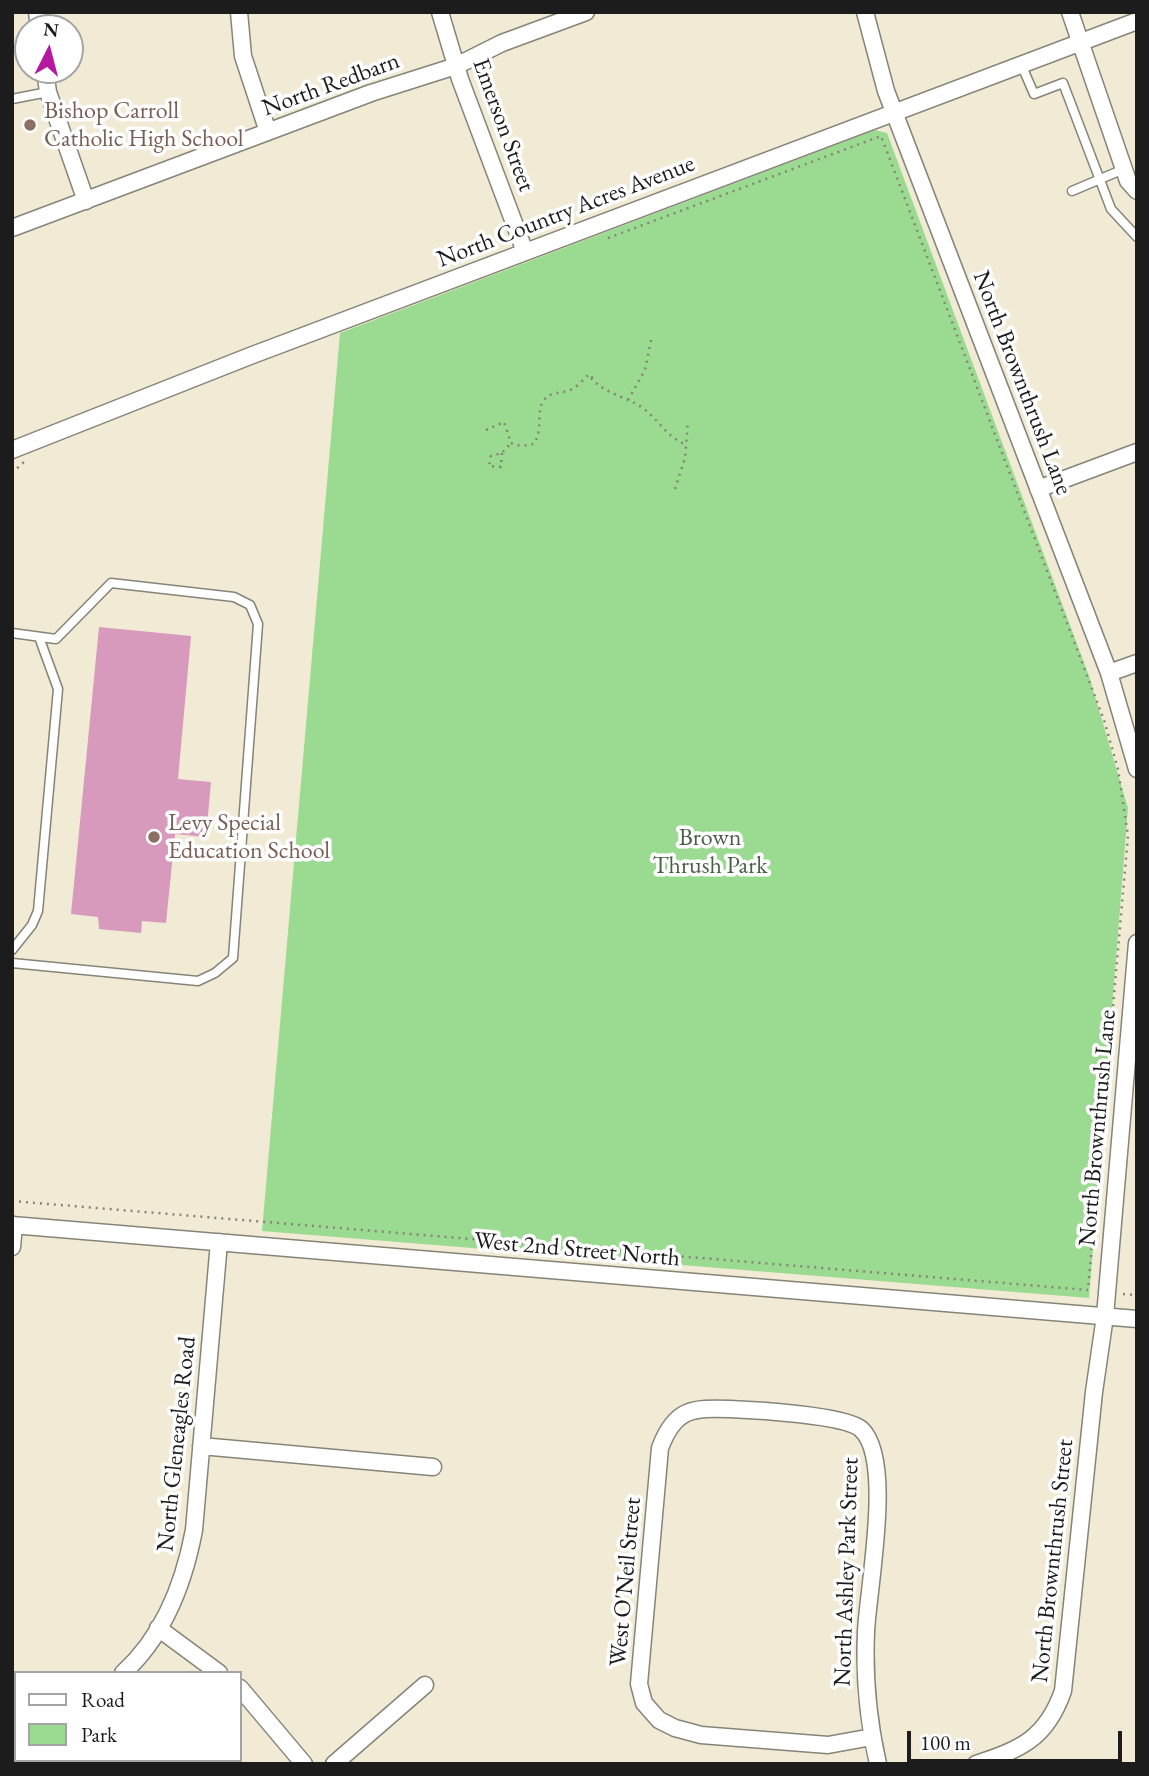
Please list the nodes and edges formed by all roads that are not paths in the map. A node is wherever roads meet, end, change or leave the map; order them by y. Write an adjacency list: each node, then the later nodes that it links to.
1 (239, 12): 14 (street)
2 (440, 12): 9 (street, Emerson Street)
3 (586, 12): 9 (street, North Redbarn)
4 (864, 12): 13 (street, North Brownthrush Lane)
5 (1070, 12): 7 (street)
6 (1137, 21): 7 (street, North Country Acres Avenue)
7 (1079, 42): 8 (street, North Country Acres Avenue); 15 (street)
8 (1021, 64): 13 (street, North Country Acres Avenue); 16 (lane)
9 (456, 66): 14 (street, North Redbarn); 22 (street, Emerson Street)
10 (47, 84): 11 (street)
11 (48, 92): 12 (lane); 19 (street)
12 (12, 99)
13 (894, 113): 22 (street, North Country Acres Avenue); 25 (street, North Brownthrush Lane)
14 (268, 132): 19 (street, North Redbarn)
15 (1124, 169): 16 (lane); 18 (street)
16 (1100, 179): 17 (lane); 21 (lane)
17 (1072, 191)
18 (1137, 191)
19 (86, 201): 20 (street, North Redbarn)
20 (12, 229)
21 (1137, 237)
22 (525, 253): 23 (street, North Country Acres Avenue)
23 (12, 450)
24 (1137, 452): 25 (street)
25 (1038, 489): 29 (street, North Brownthrush Lane)
26 (12, 633): 27 (lane)
27 (38, 637): 32 (lane); 33 (lane)
28 (1137, 663): 29 (street)
29 (1109, 673): 30 (street, North Brownthrush Lane)
30 (1137, 769)
31 (1137, 943): 37 (street, North Brownthrush Lane)
32 (12, 950)
33 (12, 962)
34 (13, 1225): 35 (street, West 2nd Street North); 36 (street)
35 (219, 1242): 37 (street, West 2nd Street North); 40 (street, North Gleneagles Road)
36 (12, 1247)
37 (1105, 1317): 38 (street, West 2nd Street North); 51 (street, North Brownthrush Street)
38 (1137, 1319)
39 (859, 1427): 47 (street, North Ashley Park Street); 47 (street, West O'Neil Street)
40 (201, 1446): 41 (street); 42 (street, North Gleneagles Road)
41 (433, 1467)
42 (158, 1628): 43 (street, North Gleneagles Road); 44 (street)
43 (124, 1671)
44 (216, 1671)
45 (425, 1685): 49 (street)
46 (242, 1690): 48 (street)
47 (872, 1737): 50 (street, North Ashley Park Street)
48 (304, 1764)
49 (334, 1764)
50 (878, 1764)
51 (976, 1764)

